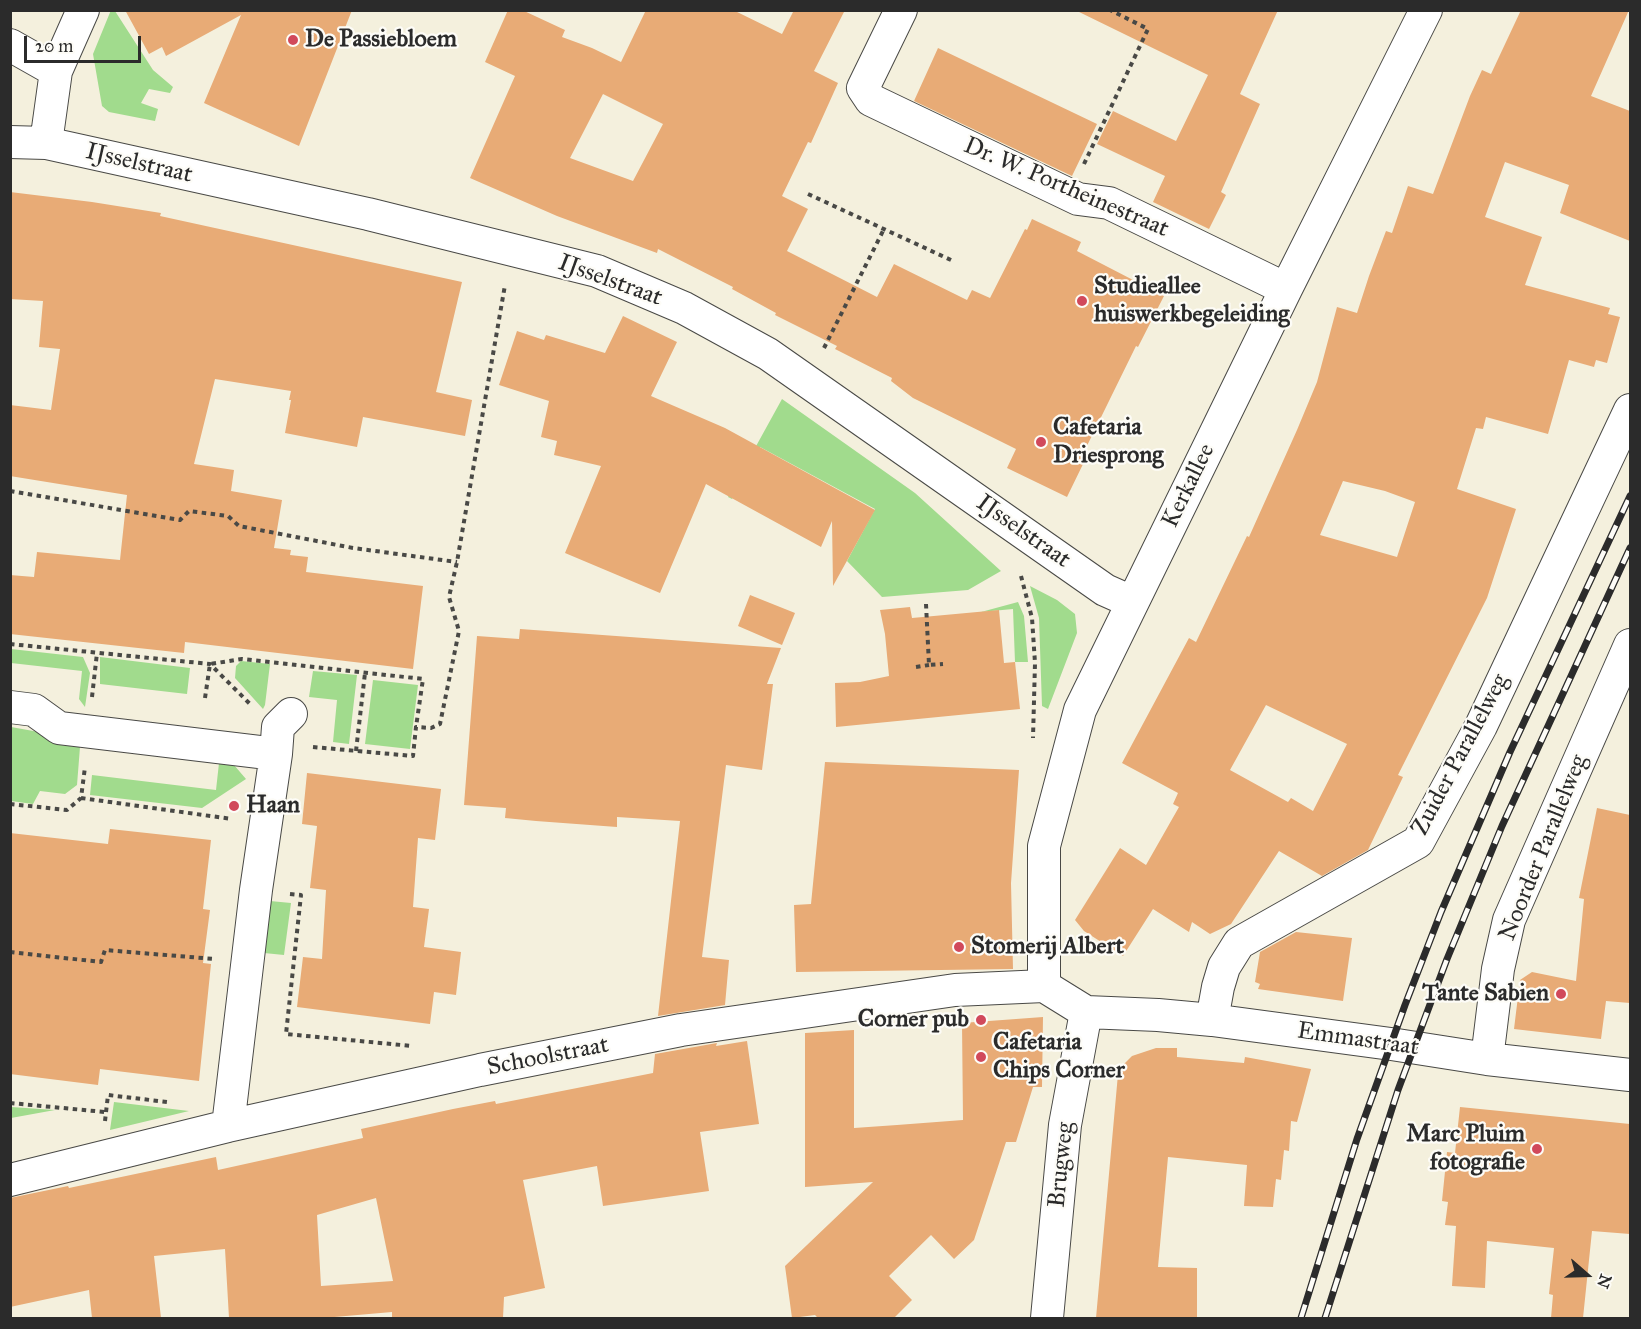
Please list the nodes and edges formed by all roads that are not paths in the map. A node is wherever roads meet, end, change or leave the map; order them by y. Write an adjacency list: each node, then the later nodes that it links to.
1 (83, 10): 5 (street)
2 (902, 10): 8 (street, Dr. W. Portheinestraat)
3 (1426, 10): 8 (street, Kerkallee)
4 (10, 45): 5 (street)
5 (56, 71): 7 (street)
6 (10, 142): 7 (street, IJsselstraat)
7 (46, 143): 10 (street, IJsselstraat)
8 (1286, 289): 10 (street, Kerkallee)
9 (1630, 410): 15 (street, Zuider Parallelweg)
10 (1132, 602): 13 (street, Kerkallee)
11 (1630, 645): 16 (street, Noorder Parallelweg)
12 (10, 707): 18 (street)
13 (1044, 986): 14 (street); 18 (street, Schoolstraat)
14 (1086, 1012): 15 (street, Emmastraat); 20 (street, Brugweg)
15 (1212, 1020): 16 (street, Emmastraat)
16 (1487, 1059): 17 (street, Emmastraat)
17 (1630, 1075)
18 (228, 1126): 19 (street, Schoolstraat)
19 (10, 1180)
20 (1047, 1318)

